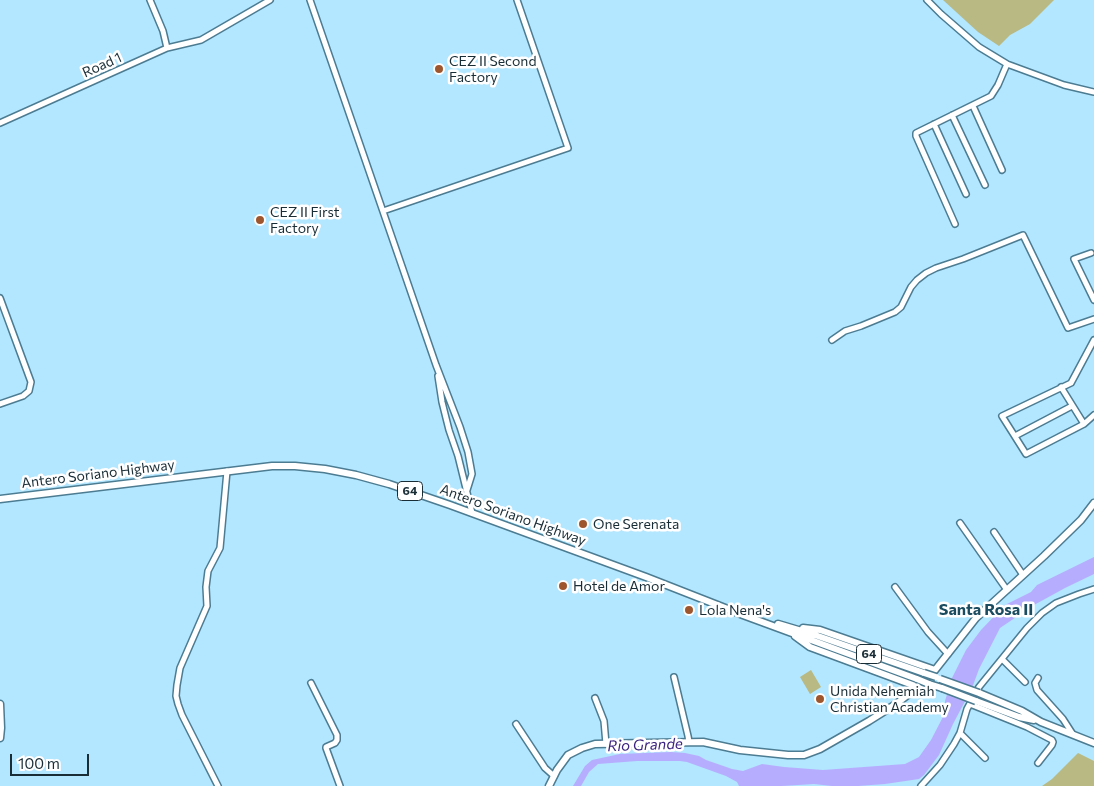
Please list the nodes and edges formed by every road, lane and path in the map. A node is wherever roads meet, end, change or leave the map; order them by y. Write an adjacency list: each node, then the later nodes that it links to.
1 (150, 0): 6 (street)
2 (270, 0): 6 (street, Road 1)
3 (310, 0): 16 (street)
4 (517, 0): 16 (street)
5 (926, 0): 7 (street)
6 (167, 48): 11 (street, Road 1)
7 (1007, 64): 8 (street); 9 (street)
8 (1094, 92)
9 (973, 106): 10 (street); 13 (street)
10 (952, 115): 12 (street); 14 (street)
11 (0, 123)
12 (934, 124): 15 (street); 17 (street)
13 (1002, 170)
14 (985, 185)
15 (966, 194)
16 (383, 211): 24 (street)
17 (955, 224)
18 (1091, 253): 20 (street)
19 (0, 298): 26 (street)
20 (1094, 300)
21 (1093, 321): 22 (street)
22 (832, 340)
23 (1094, 340): 25 (street)
24 (436, 365): 32 (street); 32 (street)
25 (1061, 387): 27 (street); 30 (street)
26 (0, 404)
27 (1072, 406): 29 (street); 30 (street)
28 (1094, 415): 29 (street)
29 (1084, 424): 30 (street)
30 (1015, 436)
31 (227, 471): 33 (main road, Antero Soriano Highway / 64); 35 (main road, Antero Soriano Highway / 64); 66 (street)
32 (467, 490): 35 (street)
33 (0, 499)
34 (1094, 503): 38 (main road)
35 (472, 513): 42 (main road, Antero Soriano Highway / 64)
36 (960, 523): 41 (street)
37 (994, 532): 38 (street)
38 (1023, 575): 41 (main road)
39 (895, 587): 43 (street)
40 (1094, 589): 44 (street)
41 (1007, 590): 43 (main road)
42 (789, 629): 45 (main road); 50 (main road); 52 (main road, Antero Soriano Highway / 64, bridge); 55 (main road, Antero Soriano Highway / 64, bridge)
43 (948, 654): 45 (main road)
44 (1002, 659): 48 (street); 52 (street)
45 (935, 670): 50 (main road)
46 (674, 677): 60 (street)
47 (1038, 678): 58 (street)
48 (1025, 682)
49 (312, 683): 67 (street)
50 (918, 688): 60 (main road)
51 (595, 698): 62 (street)
52 (973, 702): 55 (main road, Antero Soriano Highway / 64); 57 (street); 64 (street)
53 (0, 704): 54 (main road)
54 (0, 711): 59 (main road)
55 (1040, 722): 58 (main road, Antero Soriano Highway / 64)
56 (516, 724): 65 (street)
57 (960, 733): 63 (street); 69 (street)
58 (1072, 733): 61 (main road, Antero Soriano Highway / 64)
59 (0, 738)
60 (689, 742): 62 (main road)
61 (1094, 742)
62 (606, 744): 65 (main road)
63 (985, 758)
64 (1038, 763)
65 (554, 776): 68 (main road)
66 (218, 786)
67 (340, 786)
68 (549, 786)
69 (922, 786)

